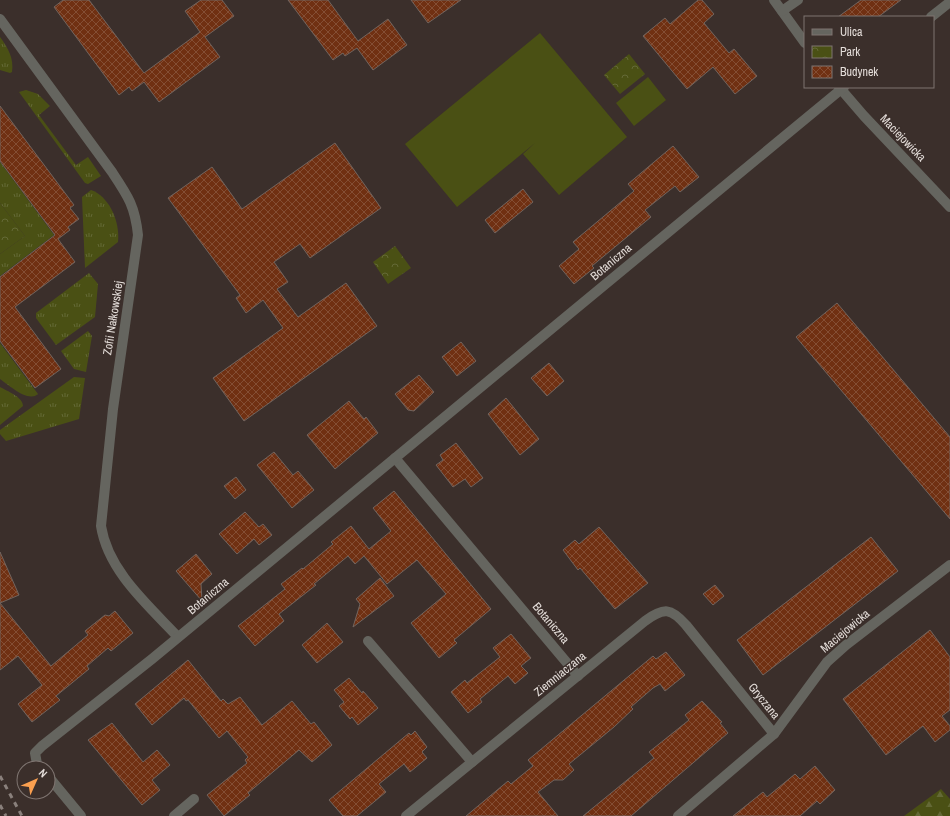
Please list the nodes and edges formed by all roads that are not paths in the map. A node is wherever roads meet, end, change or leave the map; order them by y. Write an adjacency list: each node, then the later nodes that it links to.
1 (774, 0): 4 (street)
2 (798, 0): 4 (street)
3 (950, 2): 5 (street)
4 (782, 11): 7 (street)
5 (932, 16)
6 (0, 19): 13 (street, Zofii Nałkowskiej)
7 (804, 41)
8 (841, 88): 9 (street, Maciejowicka); 10 (street, Botaniczna)
9 (950, 207)
10 (395, 458): 13 (street, Botaniczna); 15 (street, Botaniczna)
11 (950, 565): 16 (street, Maciejowicka)
12 (666, 610): 15 (street, Ziemniaczana); 16 (street, Gryczana)
13 (178, 638): 17 (street, Botaniczna)
14 (368, 642): 18 (street)
15 (578, 676): 18 (street, Ziemniaczana)
16 (774, 734): 24 (street, Gryczana)
17 (36, 760)
18 (472, 762): 23 (street, Ziemniaczana)
19 (56, 786): 21 (street)
20 (194, 799): 22 (street)
21 (81, 816)
22 (174, 816)
23 (406, 816)
24 (678, 816)

